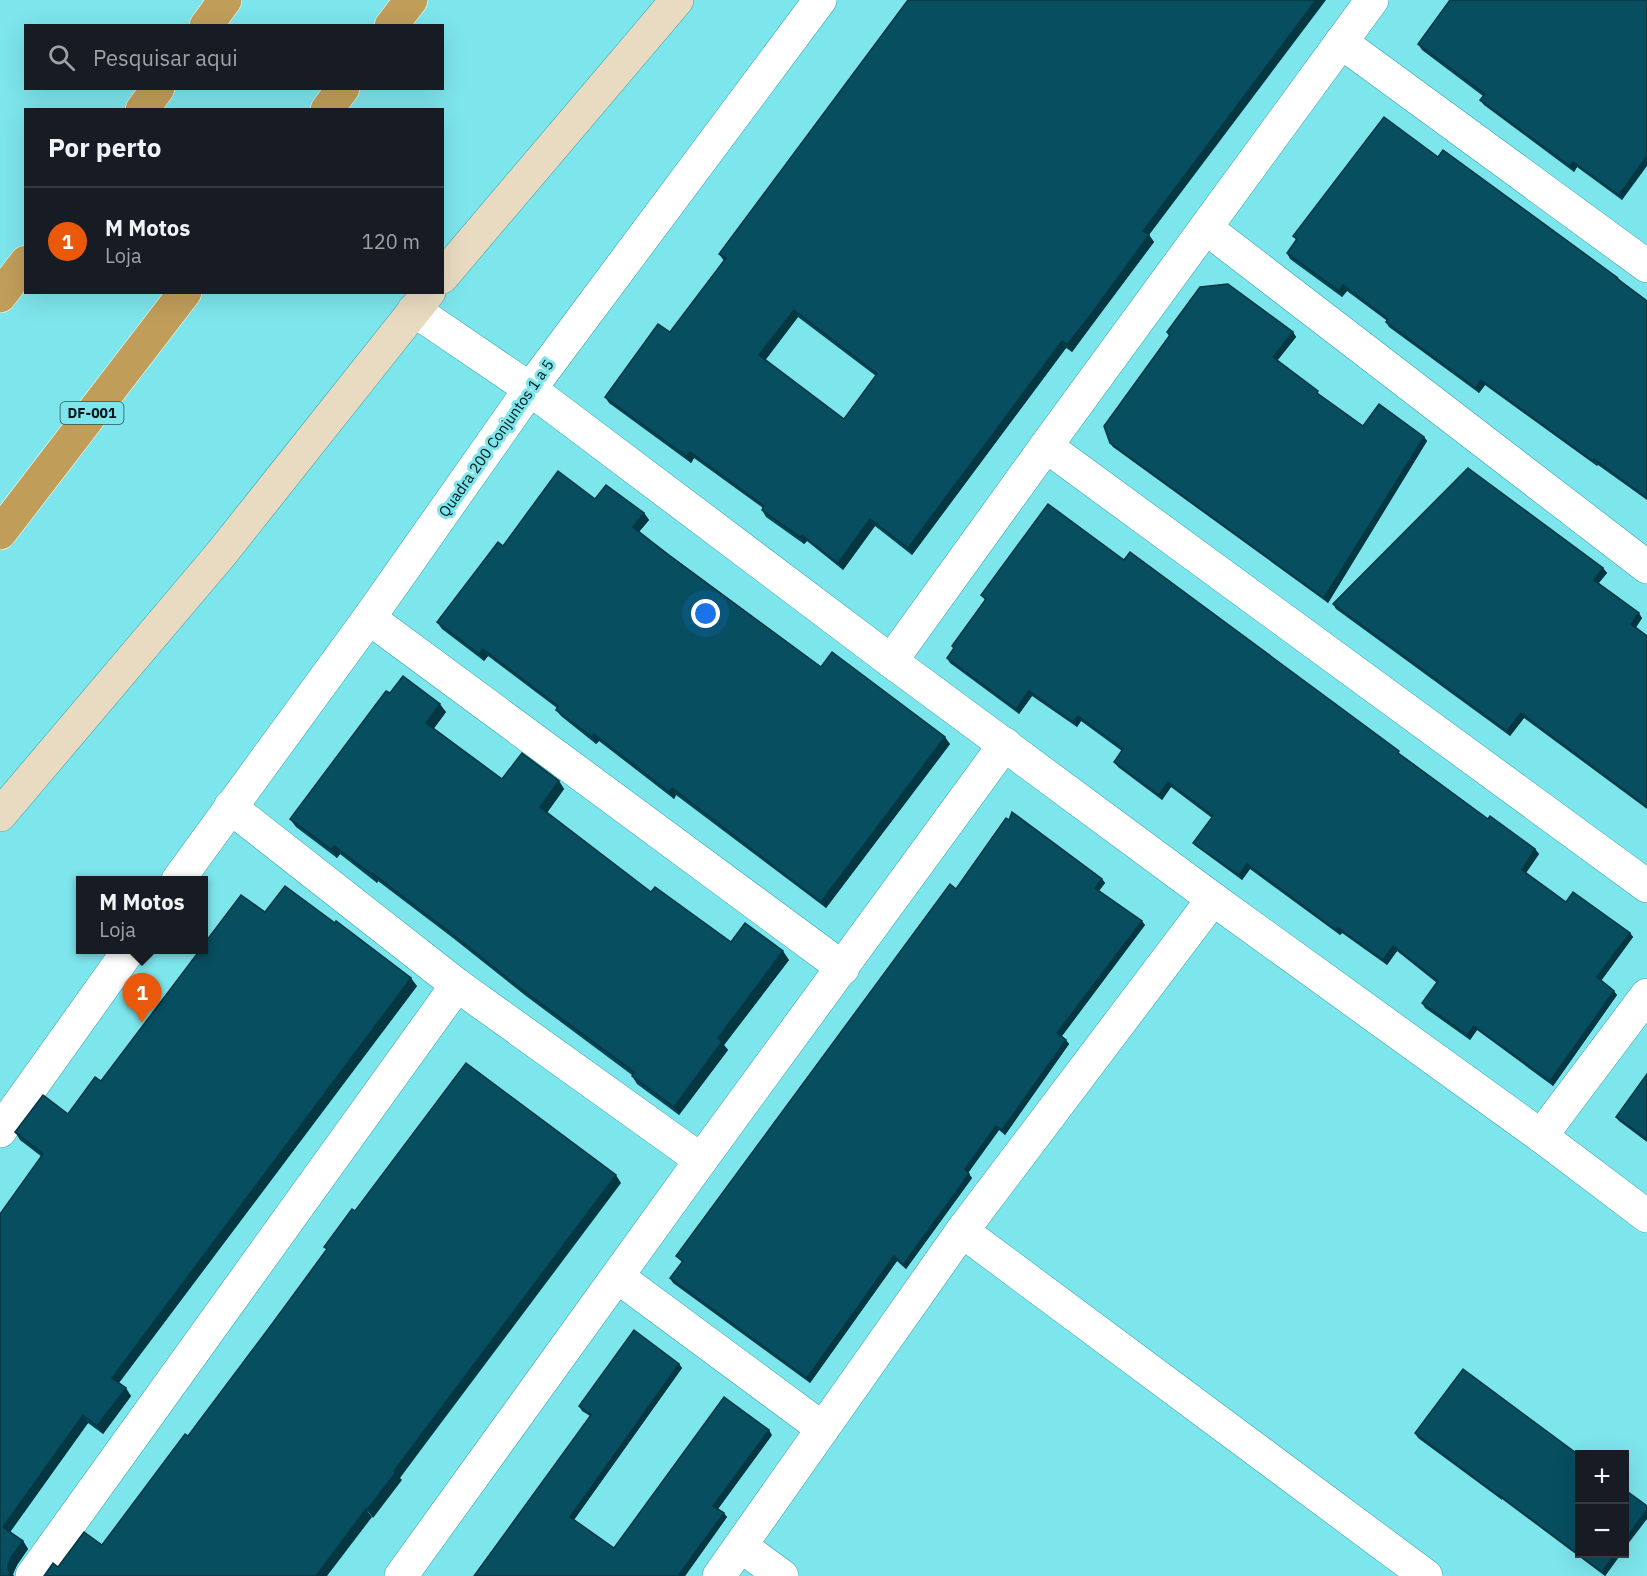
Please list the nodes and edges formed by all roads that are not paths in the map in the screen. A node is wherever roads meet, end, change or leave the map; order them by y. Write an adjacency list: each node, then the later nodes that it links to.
1 (225, 0): 6 (highway)
2 (411, 0): 7 (highway)
3 (678, 0): 16 (main road)
4 (820, 0): 20 (street, Quadra 200 Conjuntos 1 a 5)
5 (1372, 0): 8 (street)
6 (207, 24)
7 (393, 24)
8 (1341, 42): 13 (street); 15 (street)
9 (157, 90): 11 (highway)
10 (342, 90): 12 (highway)
11 (143, 108)
12 (328, 108)
13 (1206, 228): 21 (street); 23 (street)
14 (24, 265): 18 (highway)
15 (1647, 266)
16 (444, 275)
17 (183, 294): 22 (highway, DF-001)
18 (0, 296)
19 (422, 301): 20 (street); 28 (main road)
20 (530, 390): 24 (street, Quadra 200 Conjuntos 1 a 5); 25 (street)
21 (1046, 446): 25 (street); 30 (street)
22 (0, 533)
23 (1646, 565)
24 (369, 618): 27 (street, Quadra 200 Conjuntos 1 a 5); 33 (street)
25 (891, 661): 26 (street)
26 (1005, 744): 31 (street); 33 (street)
27 (230, 807): 29 (street, Quadra 200 Conjuntos 1 a 5); 34 (street)
28 (0, 815)
29 (181, 876)
30 (1647, 886)
31 (1213, 899): 37 (street); 40 (street)
32 (126, 954): 36 (street)
33 (843, 968): 38 (street)
34 (457, 985): 38 (street); 44 (street)
35 (1647, 995): 37 (street)
36 (0, 1131)
37 (1541, 1136): 39 (street)
38 (701, 1160): 41 (street)
39 (1647, 1216)
40 (962, 1231): 42 (street); 48 (street)
41 (618, 1277): 42 (street); 45 (street)
42 (822, 1428): 43 (street)
43 (741, 1546): 46 (street); 47 (street)
44 (32, 1576)
45 (401, 1576)
46 (719, 1576)
47 (782, 1576)
48 (1426, 1576)

